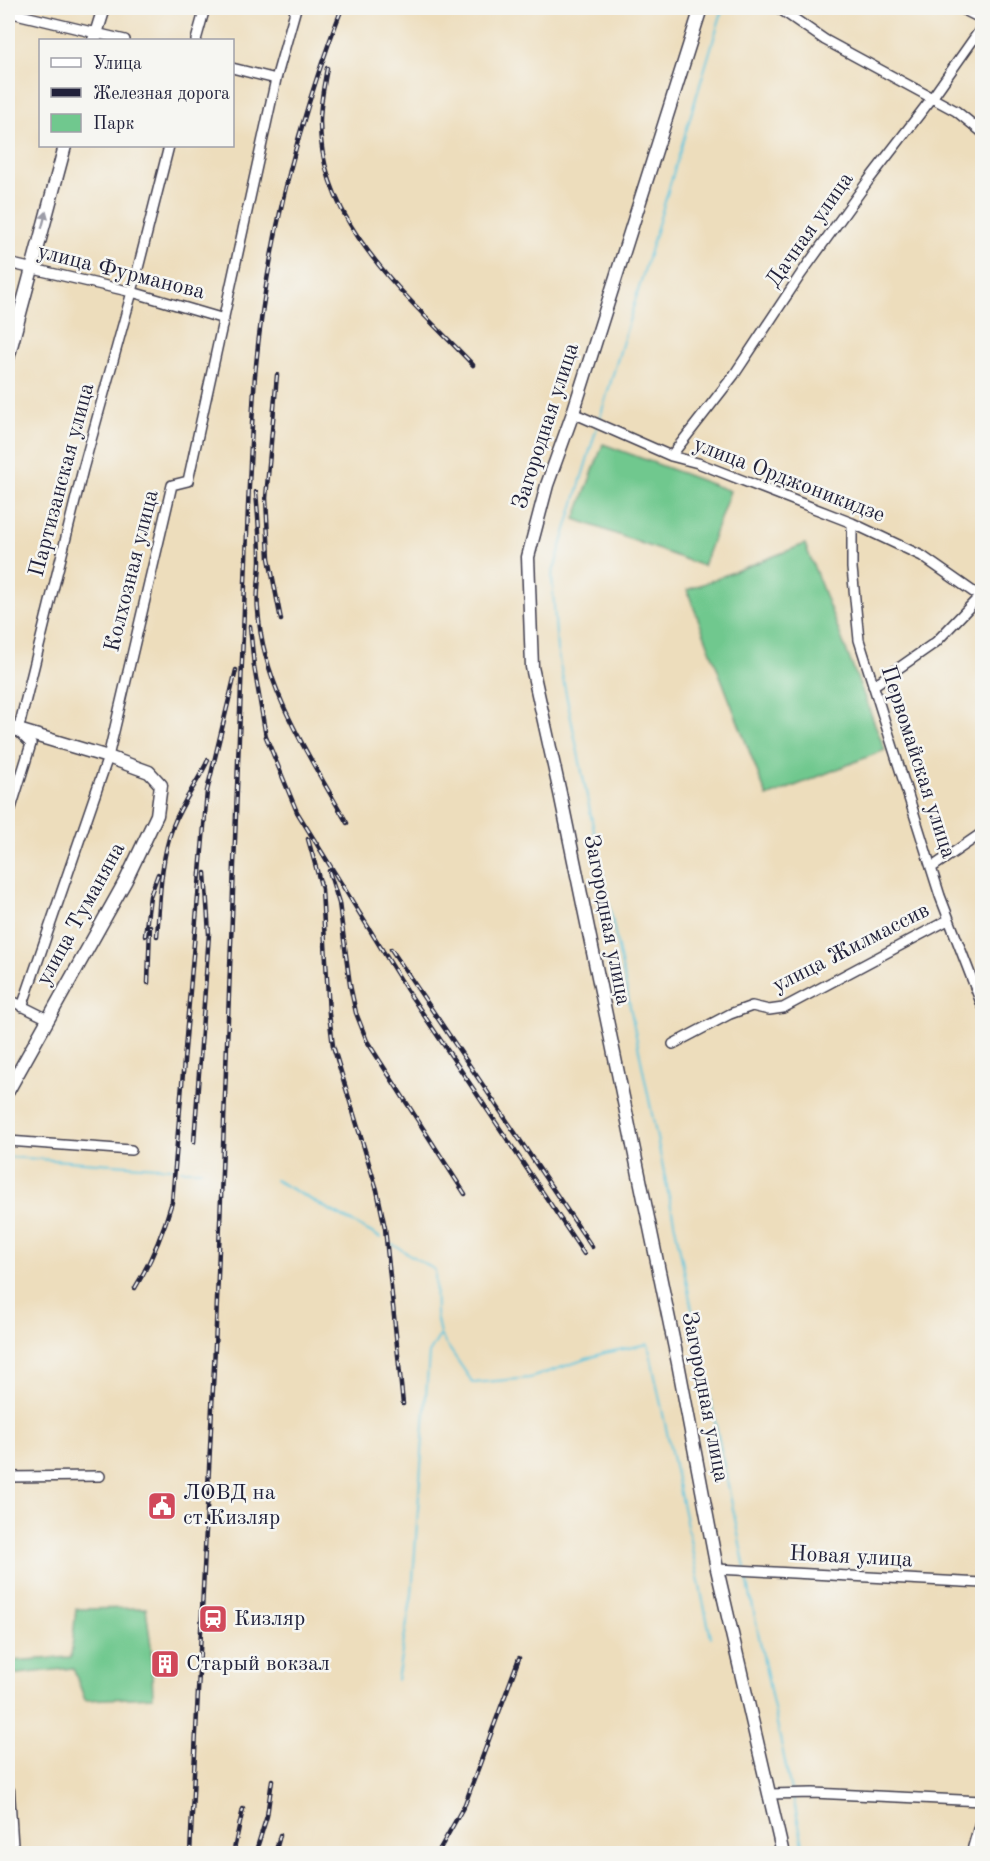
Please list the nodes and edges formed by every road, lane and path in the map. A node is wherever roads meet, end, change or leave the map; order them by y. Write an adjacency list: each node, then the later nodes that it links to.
1 (104, 8): 10 (main road)
2 (205, 8): 12 (street)
3 (296, 8): 14 (street, Колхозная улица)
4 (700, 8): 24 (main road, Загородная улица)
5 (960, 8): 8 (street)
6 (780, 9): 15 (street)
7 (8, 12): 10 (street)
8 (982, 19)
9 (982, 27): 15 (street, Дачная улица)
10 (95, 37): 11 (street)
11 (115, 39)
12 (196, 39)
13 (234, 68): 14 (street)
14 (276, 79): 22 (street, Колхозная улица)
15 (932, 98): 16 (street); 25 (street, Дачная улица)
16 (982, 132)
17 (65, 147): 20 (main road, one-way to 17)
18 (169, 147): 21 (street, Партизанская улица)
19 (8, 263): 20 (street, улица Фурманова)
20 (31, 268): 21 (street, улица Фурманова); 23 (main road)
21 (132, 292): 22 (street, улица Фурманова); 29 (street, Партизанская улица)
22 (224, 319): 30 (street, Колхозная улица)
23 (8, 358)
24 (573, 413): 25 (street, улица Орджоникидзе); 45 (main road, Загородная улица)
25 (670, 456): 26 (street, улица Орджоникидзе)
26 (852, 523): 27 (street, улица Орджоникидзе); 28 (street, Первомайская улица)
27 (981, 597): 28 (street)
28 (873, 686): 33 (street, Первомайская улица)
29 (13, 729): 30 (main road); 31 (street)
30 (108, 757): 37 (street, Колхозная улица); 38 (main road, улица Туманяна)
31 (8, 818)
32 (982, 833): 33 (street)
33 (931, 868): 34 (street, Первомайская улица)
34 (948, 920): 36 (street, Первомайская улица); 39 (street, улица Жилмассив)
35 (8, 999): 37 (street)
36 (982, 1005)
37 (22, 1007): 38 (street)
38 (48, 1019): 40 (main road, улица Туманяна)
39 (673, 1044)
40 (8, 1091)
41 (8, 1141): 42 (street)
42 (131, 1150)
43 (100, 1476): 44 (street)
44 (8, 1477)
45 (717, 1569): 46 (street, Новая улица); 48 (main road, Загородная улица)
46 (982, 1583)
47 (8, 1791): 51 (main road)
48 (769, 1794): 49 (street); 52 (main road, Загородная улица)
49 (982, 1801)
50 (982, 1815): 53 (street)
51 (12, 1854)
52 (783, 1854)
53 (971, 1854)

